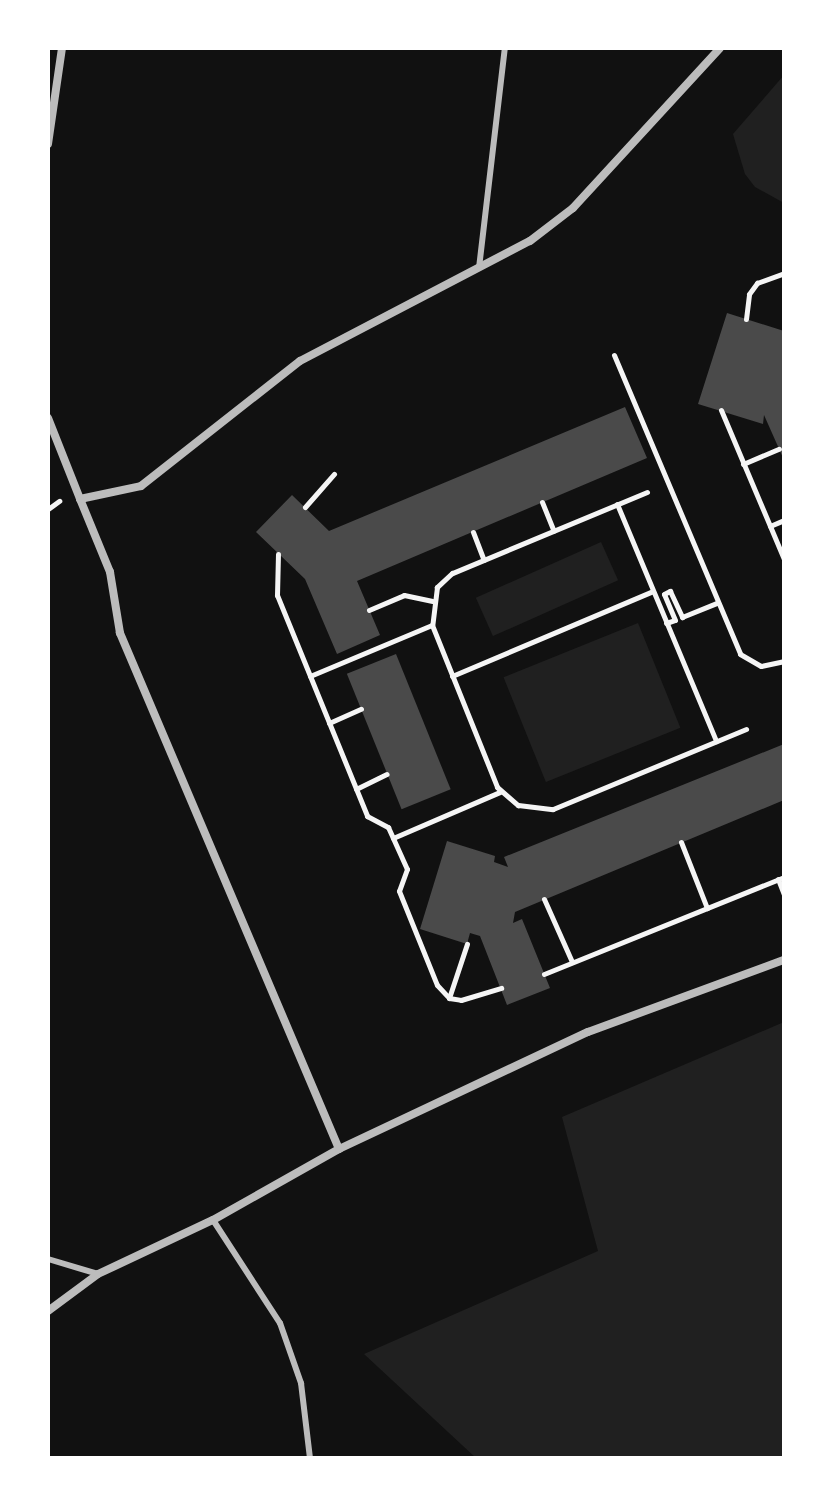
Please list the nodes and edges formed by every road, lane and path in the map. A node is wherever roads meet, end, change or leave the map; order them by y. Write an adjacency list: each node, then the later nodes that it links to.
1 (62, 48): 4 (street)
2 (505, 48): 5 (lane)
3 (720, 48): 5 (street)
4 (48, 144)
5 (479, 268): 15 (street)
6 (784, 273): 7 (path)
7 (746, 319)
8 (614, 355): 28 (path)
9 (721, 410): 12 (path)
10 (48, 418): 15 (street)
11 (779, 449): 12 (path)
12 (743, 464): 20 (path)
13 (334, 474): 18 (path)
14 (647, 492): 17 (path)
15 (80, 499): 54 (street)
16 (542, 502): 21 (path)
17 (617, 504): 21 (path); 26 (path)
18 (305, 507)
19 (784, 520): 20 (path)
20 (770, 526): 24 (path)
21 (554, 531): 25 (path)
22 (473, 532): 25 (path)
23 (278, 554): 33 (path)
24 (784, 559)
25 (484, 560): 27 (path)
26 (653, 591): 30 (path); 34 (path)
27 (432, 601): 29 (path); 31 (path)
28 (716, 603): 30 (path); 32 (path)
29 (369, 610)
30 (666, 623): 38 (path)
31 (432, 625): 33 (path); 34 (path)
32 (784, 661)
33 (310, 676): 36 (path)
34 (452, 676): 41 (path)
35 (361, 709): 36 (path)
36 (329, 723): 40 (path)
37 (746, 729): 38 (path)
38 (716, 741): 41 (path)
39 (387, 774): 40 (path)
40 (356, 789): 42 (path)
41 (500, 792): 42 (path)
42 (393, 838): 53 (path)
43 (681, 842): 47 (path)
44 (781, 878): 45 (path); 47 (path)
45 (784, 895)
46 (544, 899): 50 (path)
47 (707, 908): 50 (path)
48 (467, 944): 53 (path)
49 (784, 960): 54 (street)
50 (572, 962): 51 (path)
51 (544, 974)
52 (501, 988): 53 (path)
53 (449, 998)
54 (339, 1149): 55 (street)
55 (213, 1220): 57 (street); 59 (lane)
56 (48, 1259): 57 (lane)
57 (98, 1274): 58 (street)
58 (48, 1311)
59 (310, 1458)

